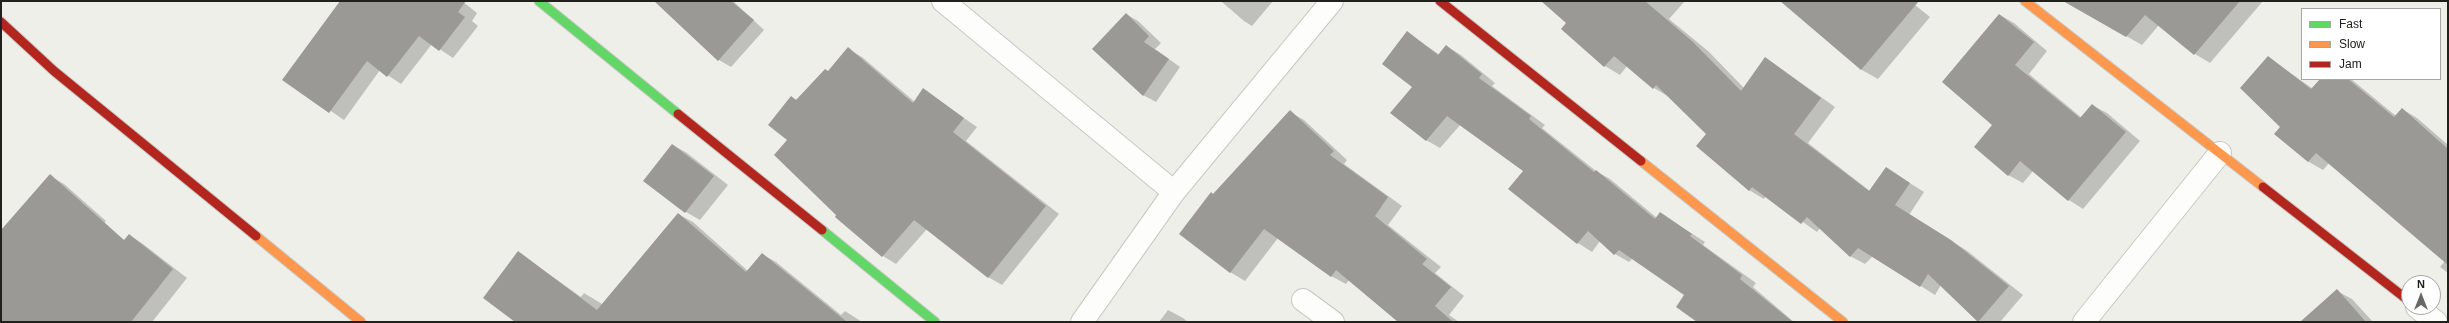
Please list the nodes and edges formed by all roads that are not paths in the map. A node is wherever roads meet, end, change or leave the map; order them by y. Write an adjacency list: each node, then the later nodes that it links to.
1 (539, 1): 13 (street)
2 (943, 1): 8 (street)
3 (1332, 1): 8 (street)
4 (1440, 1): 16 (street)
5 (2025, 1): 7 (street)
6 (1, 22): 12 (street)
7 (2220, 153): 9 (street); 17 (street)
8 (1174, 192): 14 (street)
9 (2401, 295)
10 (1303, 300): 15 (street)
11 (2427, 315): 18 (street)
12 (361, 322)
13 (935, 322)
14 (1082, 322)
15 (1333, 322)
16 (1842, 322)
17 (2084, 322)
18 (2436, 322)

